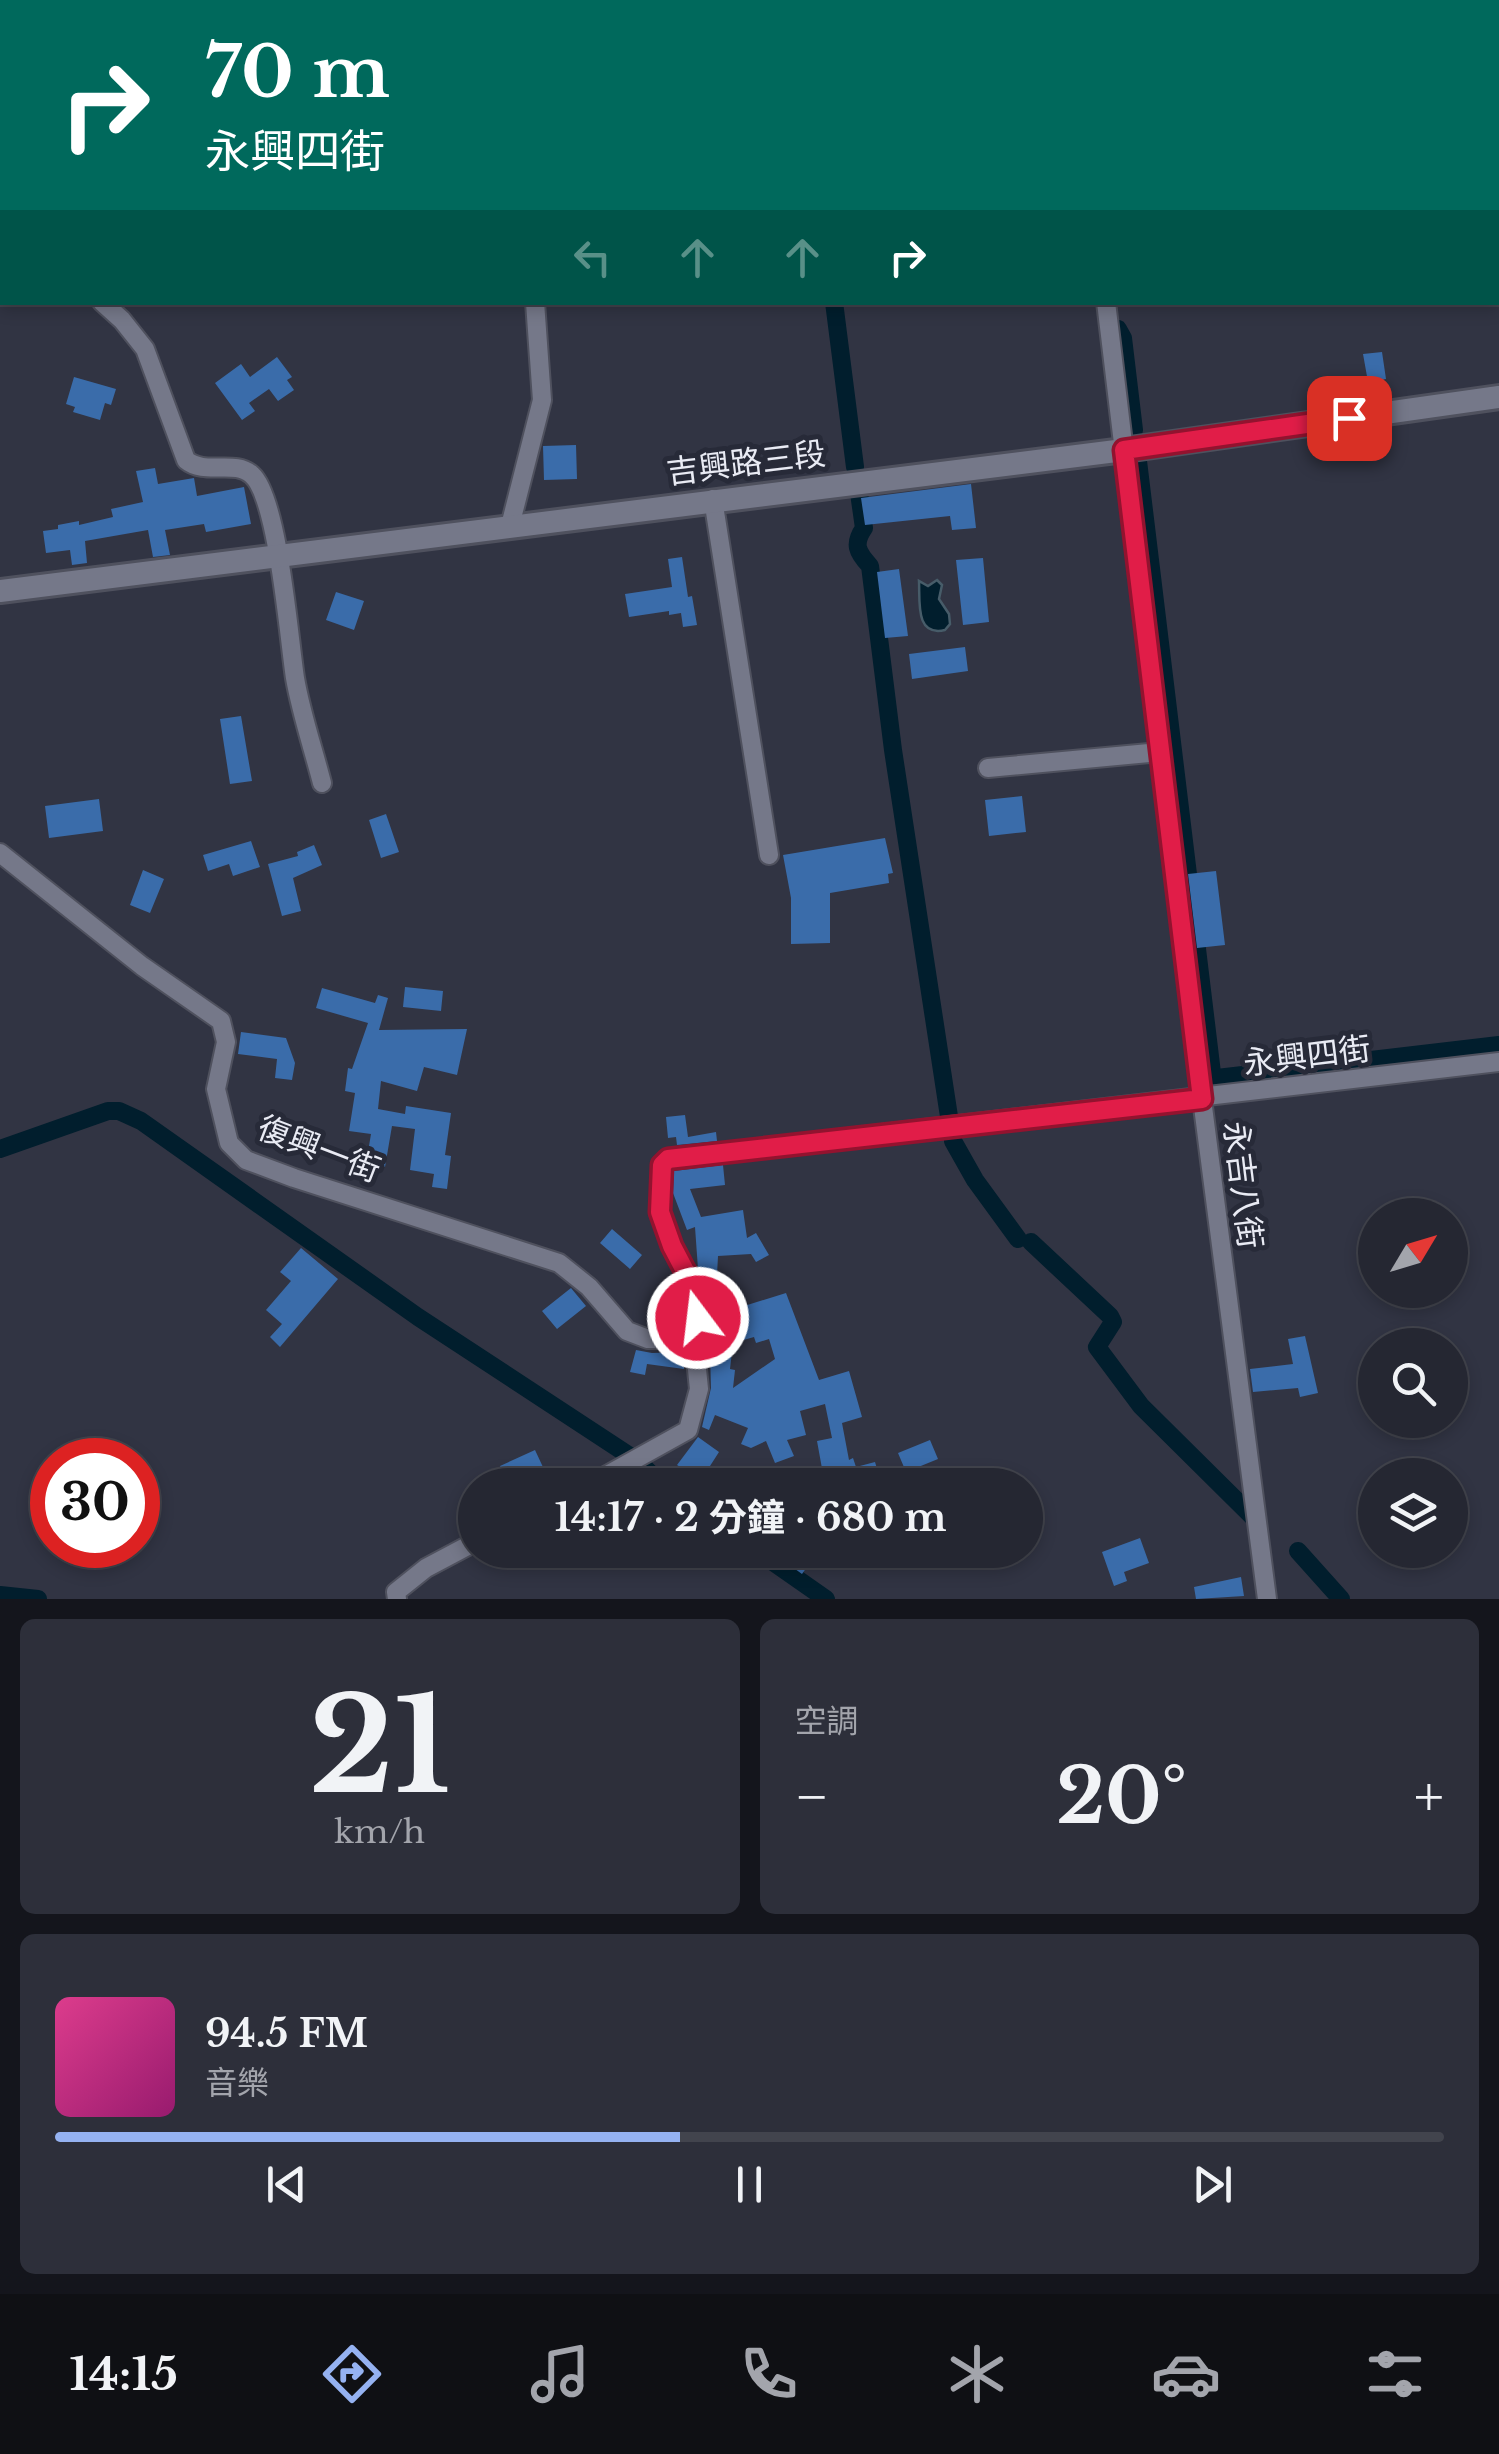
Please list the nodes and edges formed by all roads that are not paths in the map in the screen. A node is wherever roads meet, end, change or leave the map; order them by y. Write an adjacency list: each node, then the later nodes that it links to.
1 (105, 305): 8 (street)
2 (535, 305): 7 (street)
3 (1106, 305): 5 (street, 永吉八街)
4 (1499, 397): 5 (street, 吉興路三段)
5 (1124, 450): 6 (street, 吉興路三段); 10 (street, 永吉八街)
6 (713, 499): 7 (street, 吉興路三段); 14 (street)
7 (510, 526): 8 (street, 吉興路三段)
8 (280, 555): 9 (street, 吉興路三段); 12 (street)
9 (0, 591)
10 (1160, 752): 11 (street); 16 (street, 永吉八街)
11 (988, 768)
12 (322, 783)
13 (0, 852): 17 (street, 復興一街)
14 (769, 855)
15 (1499, 1062): 16 (street, 永興四街)
16 (1202, 1099): 17 (street, 永興四街); 21 (street, 永吉八街)
17 (694, 1340): 18 (street)
18 (620, 1468)
19 (458, 1551): 20 (street)
20 (397, 1599)
21 (1268, 1599)

